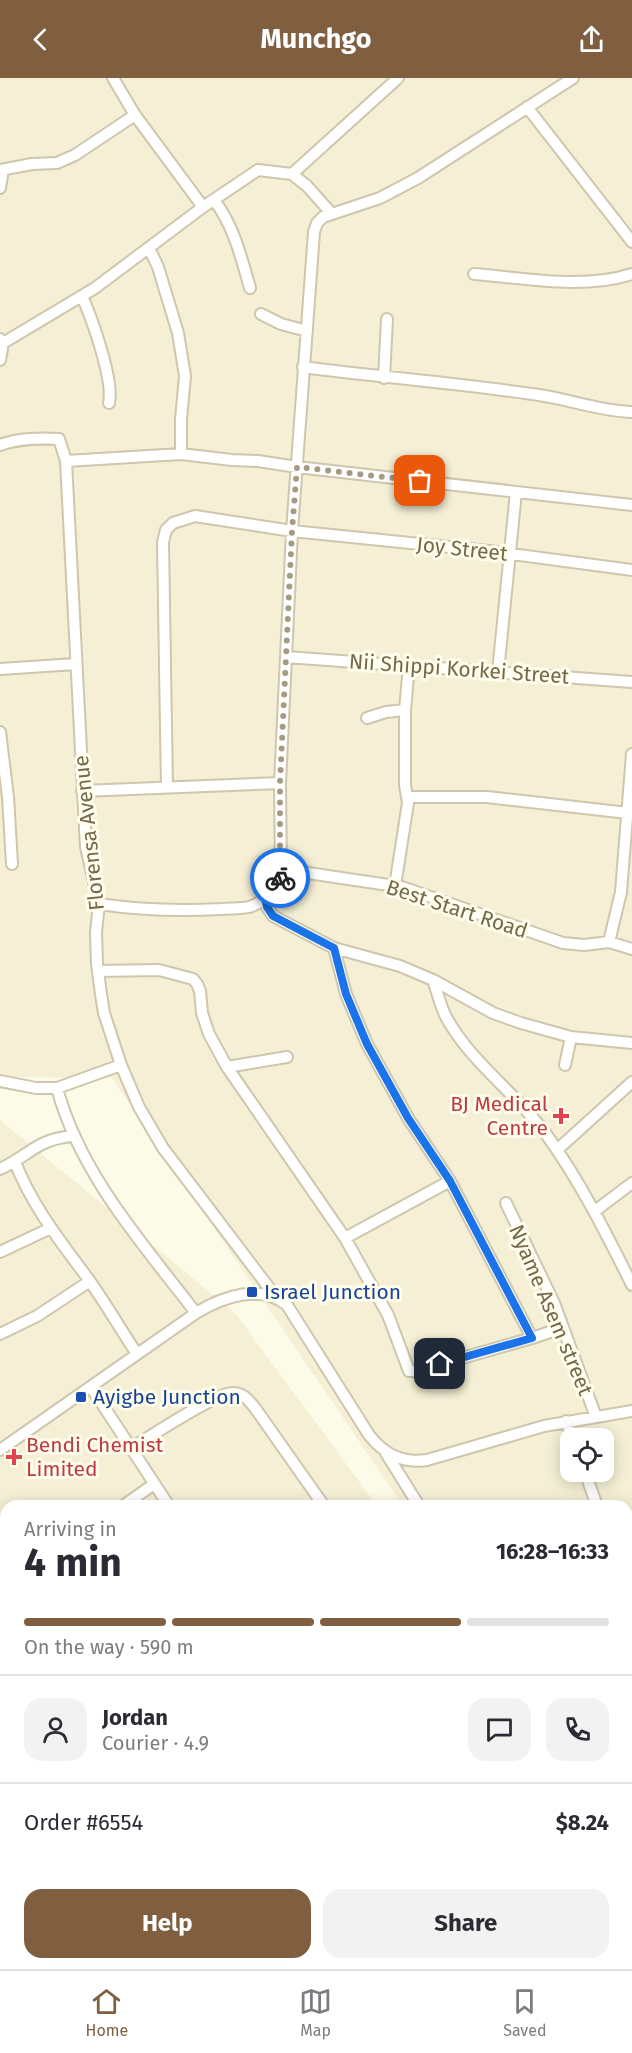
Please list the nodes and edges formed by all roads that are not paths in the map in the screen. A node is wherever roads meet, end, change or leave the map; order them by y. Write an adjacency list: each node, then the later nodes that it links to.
1 (112, 78): 5 (street)
2 (398, 78): 7 (street)
3 (573, 78): 4 (street)
4 (527, 107): 11 (street); 12 (street)
5 (135, 116): 6 (street); 10 (street)
6 (1, 170): 8 (street)
7 (292, 174): 9 (street); 11 (street)
8 (0, 188)
9 (214, 200): 10 (street); 16 (street)
10 (203, 207): 13 (street)
11 (332, 214): 20 (street)
12 (632, 242)
13 (149, 248): 17 (street); 28 (street)
14 (474, 274): 15 (street)
15 (632, 274)
16 (250, 288)
17 (82, 296): 21 (street); 25 (street)
18 (261, 314): 20 (street)
19 (387, 319): 24 (street)
20 (307, 331): 23 (street)
21 (2, 341): 22 (street)
22 (0, 360)
23 (303, 367): 24 (street); 30 (street)
24 (384, 378): 26 (street)
25 (109, 404)
26 (632, 412)
27 (0, 444): 29 (street)
28 (181, 454): 29 (street); 30 (street)
29 (66, 461): 37 (street, Florensa Avenue)
30 (297, 467): 31 (street); 33 (street)
31 (516, 492): 32 (street); 34 (street)
32 (632, 505)
33 (292, 531): 34 (street, Joy Street); 36 (street); 47 (street, Joy Street)
34 (510, 554): 35 (street, Joy Street); 40 (street)
35 (632, 570)
36 (286, 657): 38 (street, Nii Shippi Korkei Street); 46 (street)
37 (76, 664): 39 (street); 48 (street, Florensa Avenue)
38 (409, 665): 40 (street, Nii Shippi Korkei Street); 42 (street)
39 (0, 669)
40 (498, 672): 41 (street, Nii Shippi Korkei Street)
41 (632, 682)
42 (405, 710): 43 (street); 50 (street)
43 (367, 718)
44 (0, 732): 49 (street)
45 (632, 754): 51 (street)
46 (280, 783): 47 (street); 54 (street)
47 (167, 788): 48 (street)
48 (82, 791): 57 (street, Florensa Avenue)
49 (4, 793): 53 (street)
50 (407, 797): 51 (street); 55 (street)
51 (629, 808): 52 (street)
52 (629, 851): 58 (street)
53 (12, 864)
54 (280, 869): 55 (street, Best Start Road); 56 (street)
55 (395, 886): 58 (street, Best Start Road)
56 (265, 898): 57 (street); 59 (street)
57 (99, 904): 61 (street, Florensa Avenue)
58 (609, 942): 60 (street, Best Start Road)
59 (334, 948): 62 (street); 76 (street)
60 (632, 949)
61 (98, 971): 66 (street, Florensa Avenue); 68 (street)
62 (433, 980): 63 (street); 73 (street)
63 (571, 1037): 64 (street); 67 (street)
64 (632, 1043)
65 (287, 1057): 68 (street)
66 (121, 1065): 71 (street); 85 (street, Florensa Avenue)
67 (565, 1065)
68 (227, 1067): 81 (street)
69 (0, 1081): 71 (street)
70 (632, 1082): 73 (street)
71 (57, 1088): 72 (street)
72 (74, 1136): 74 (street); 86 (street)
73 (557, 1149): 79 (street)
74 (15, 1162): 75 (street); 80 (street)
75 (0, 1168)
76 (450, 1181): 81 (street); 89 (street)
77 (632, 1183): 79 (street)
78 (506, 1203): 87 (street, Nyame Asem street)
79 (595, 1211): 84 (street)
80 (51, 1228): 82 (street); 83 (street)
81 (345, 1239): 89 (street)
82 (0, 1252)
83 (90, 1281): 88 (street); 90 (street)
84 (632, 1285)
85 (276, 1297): 86 (street); 98 (street, Florensa Avenue)
86 (196, 1313): 90 (street)
87 (562, 1328): 89 (street); 93 (street, Nyame Asem street)
88 (0, 1334)
89 (532, 1338)
90 (137, 1354): 91 (street)
91 (91, 1387): 96 (street); 97 (street)
92 (632, 1411): 93 (street)
93 (596, 1417): 94 (street)
94 (566, 1421): 95 (street); 98 (street)
95 (569, 1428)
96 (131, 1448): 100 (street); 103 (street)
97 (0, 1450)
98 (384, 1450): 104 (street, Florensa Avenue)
99 (589, 1482): 105 (street)
100 (154, 1484): 101 (street); 102 (street)
101 (131, 1500)
102 (165, 1500)
103 (320, 1500)
104 (414, 1500)
105 (595, 1500)

